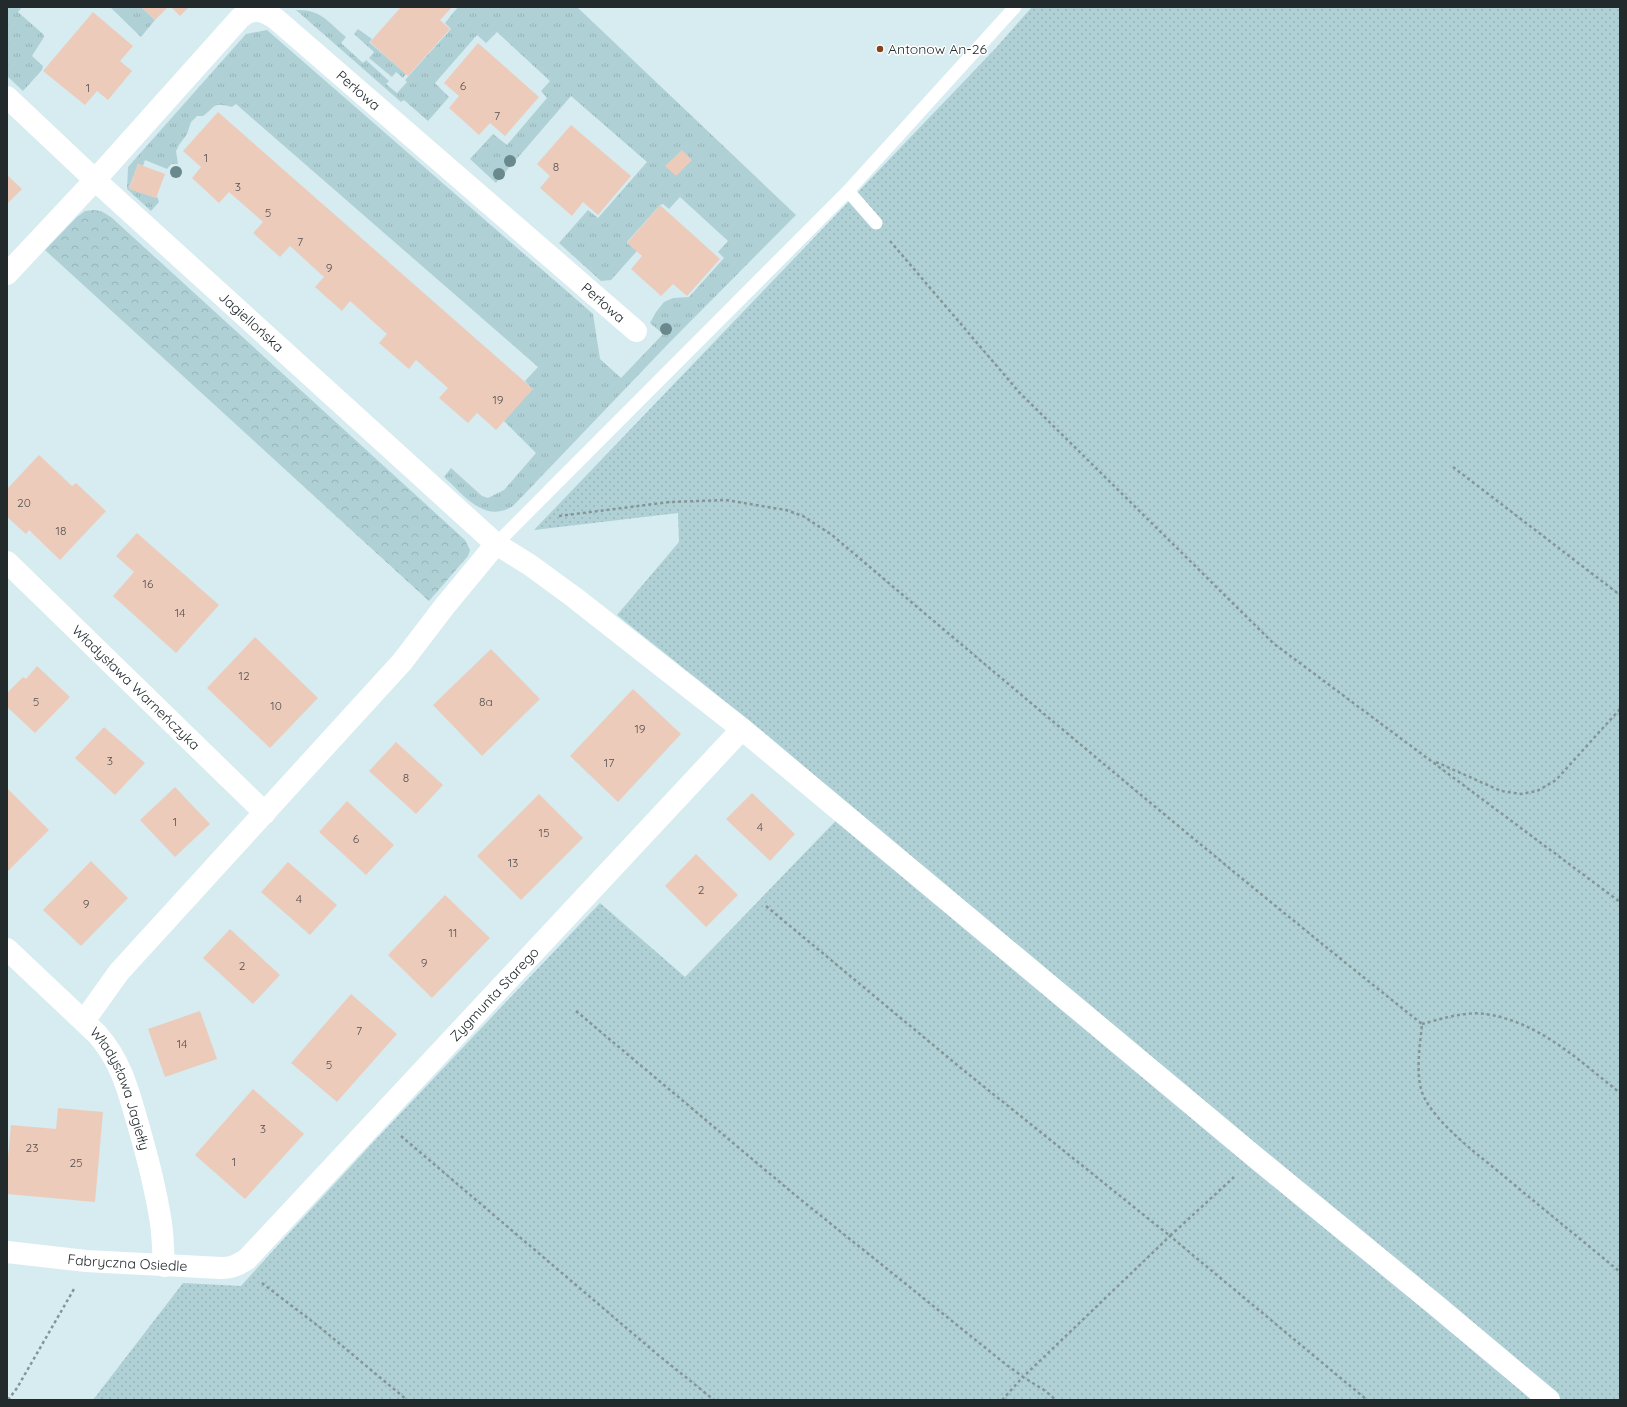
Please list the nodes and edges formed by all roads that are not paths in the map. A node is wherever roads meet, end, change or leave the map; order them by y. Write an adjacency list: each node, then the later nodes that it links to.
1 (1015, 7): 4 (lane)
2 (7, 97): 3 (street, Jagiellońska)
3 (95, 180): 6 (street); 7 (street, Perłowa); 8 (street, Jagiellońska)
4 (848, 191): 5 (lane); 8 (lane)
5 (876, 223)
6 (7, 274)
7 (636, 331)
8 (496, 544): 10 (street, Jagiellońska); 11 (street)
9 (7, 562): 11 (street, Władysława Warneńczyka)
10 (742, 729): 15 (street, Zygmunta Starego); 17 (street, Jagiellońska)
11 (265, 813): 13 (street)
12 (7, 949): 13 (street, Władysława Jagiełły)
13 (84, 1021): 16 (street, Władysława Jagiełły)
14 (7, 1252): 16 (street, Fabryczna Osiedle)
15 (243, 1262): 16 (street, Fabryczna Osiedle)
16 (164, 1266)
17 (1549, 1400)

